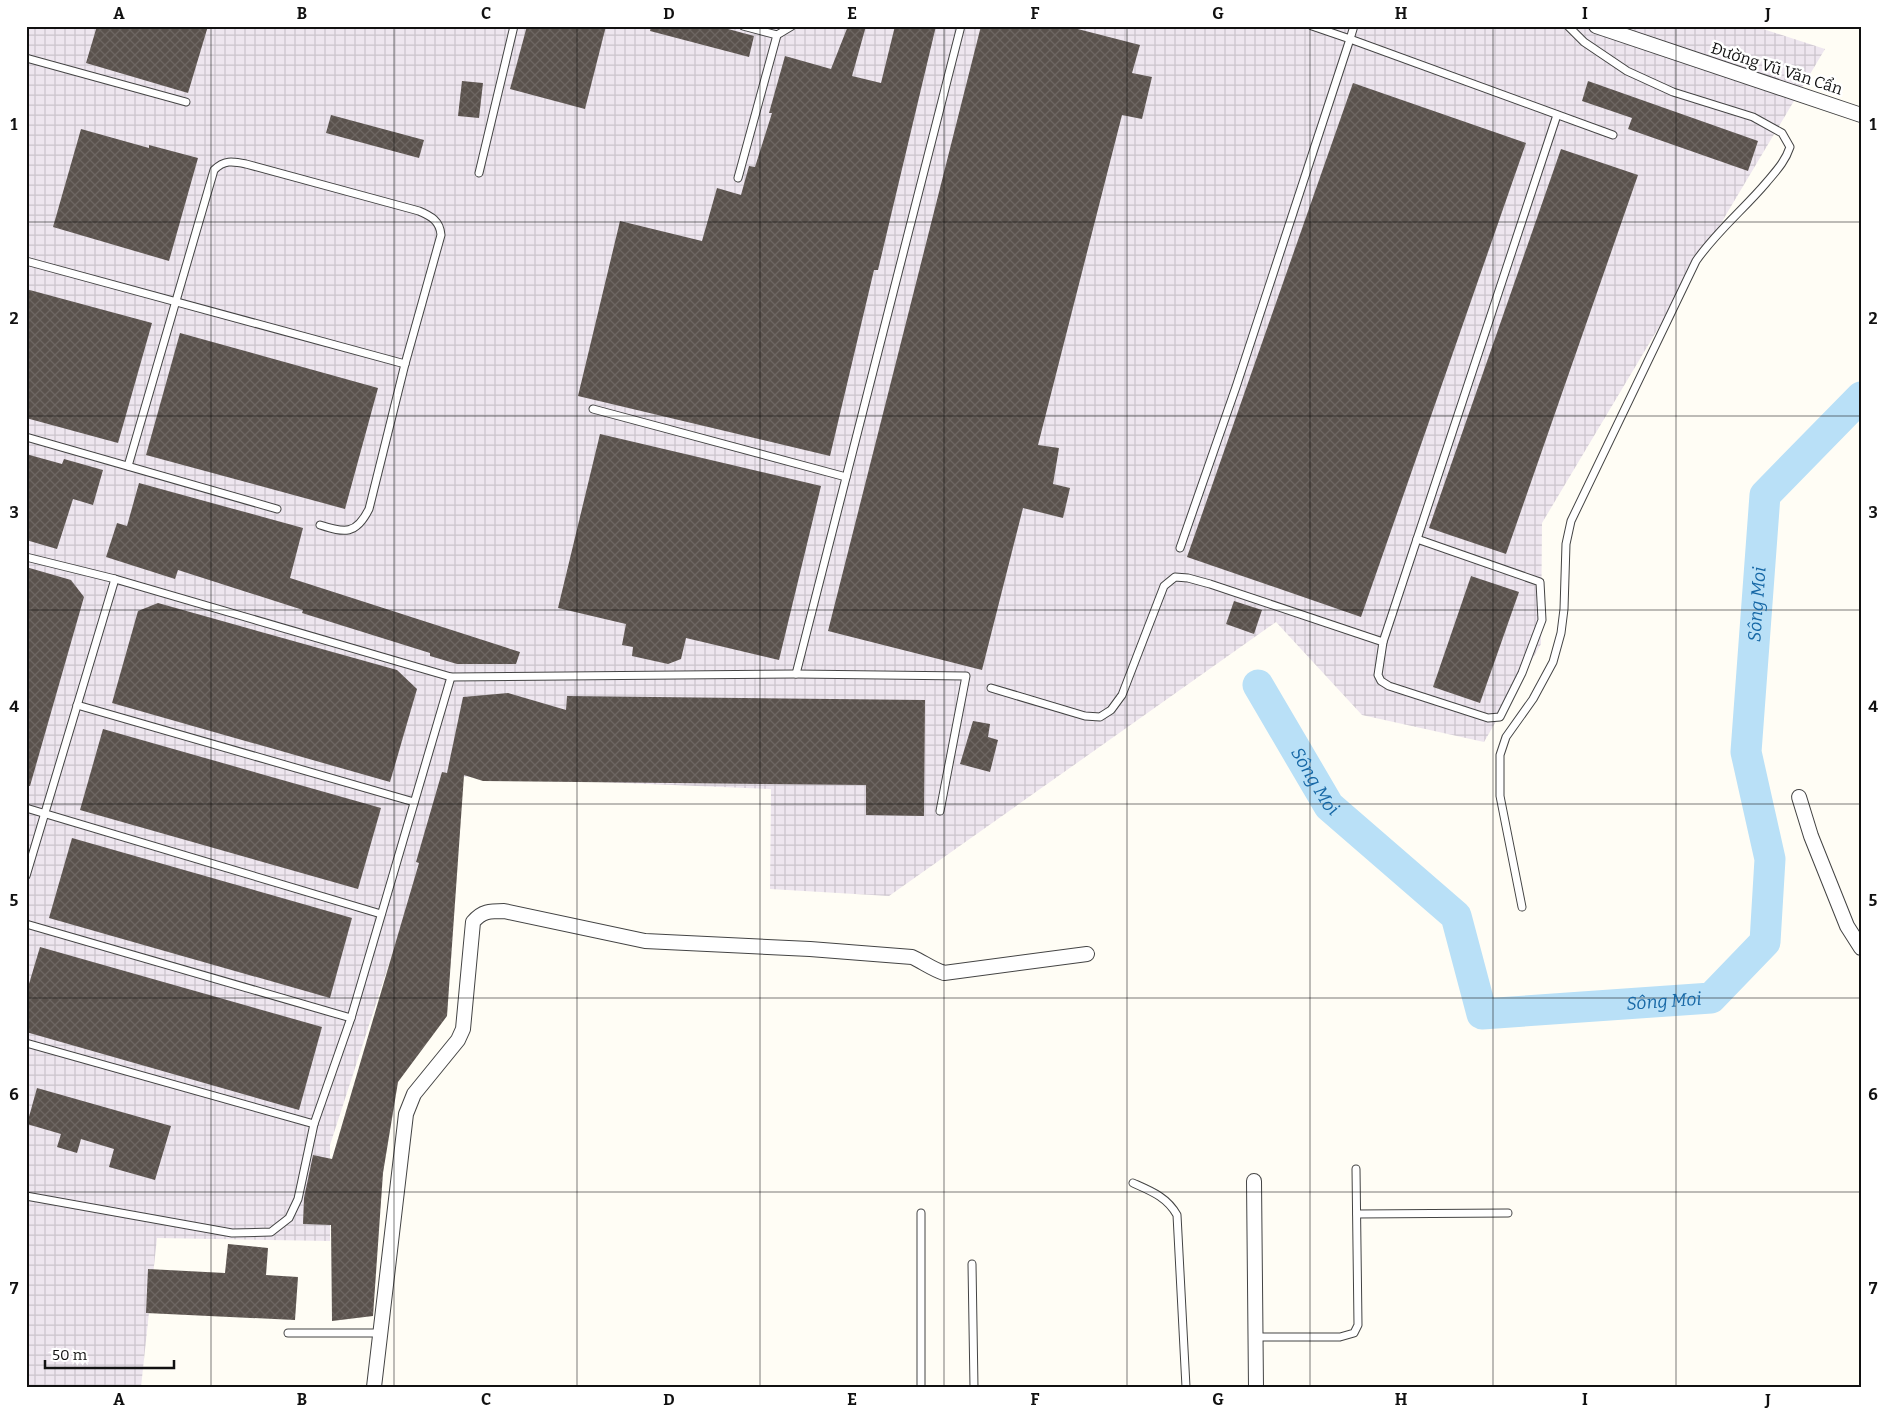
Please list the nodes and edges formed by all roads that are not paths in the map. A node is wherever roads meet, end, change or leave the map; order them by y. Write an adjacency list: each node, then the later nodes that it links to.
1 (514, 26): 16 (lane)
2 (743, 26): 9 (lane)
3 (792, 26): 9 (lane)
4 (961, 26): 24 (lane)
5 (1312, 26): 10 (lane)
6 (1354, 26): 10 (lane)
7 (1568, 26): 42 (lane)
8 (1596, 26): 14 (street, Đường Vũ Văn Cẩn)
9 (777, 35): 17 (lane)
10 (1350, 39): 13 (lane); 28 (lane)
11 (26, 58): 12 (lane)
12 (186, 102)
13 (1557, 115): 15 (lane); 27 (lane)
14 (1861, 115)
15 (1613, 135)
16 (479, 173)
17 (738, 178)
18 (26, 261): 19 (lane)
19 (175, 302): 20 (lane); 20 (lane); 23 (lane)
20 (404, 364): 26 (lane)
21 (593, 409): 24 (lane)
22 (26, 437): 23 (lane)
23 (128, 466): 25 (lane)
24 (846, 477): 32 (lane)
25 (277, 509)
26 (320, 525)
27 (1417, 539): 31 (lane); 31 (lane)
28 (1180, 548)
29 (26, 557): 30 (lane)
30 (115, 579): 33 (lane); 35 (lane)
31 (1383, 642): 34 (lane)
32 (796, 674): 33 (lane); 39 (lane)
33 (450, 677): 37 (lane)
34 (991, 688)
35 (77, 704): 37 (lane); 40 (lane)
36 (1799, 797): 45 (street)
37 (414, 802): 43 (lane)
38 (26, 808): 40 (lane)
39 (940, 811)
40 (45, 813): 41 (lane); 43 (lane)
41 (26, 876)
42 (1522, 906)
43 (381, 914): 47 (lane)
44 (26, 924): 47 (lane)
45 (1861, 948)
46 (1087, 954): 59 (street)
47 (351, 1018): 49 (lane)
48 (26, 1042): 49 (lane)
49 (314, 1124): 53 (lane)
50 (1356, 1169): 56 (lane)
51 (1254, 1181): 60 (street)
52 (1133, 1183): 64 (lane)
53 (26, 1196)
54 (921, 1213): 62 (lane)
55 (1508, 1213): 56 (lane)
56 (1356, 1214): 60 (lane)
57 (972, 1264): 63 (lane)
58 (288, 1333): 59 (lane)
59 (380, 1334): 61 (street)
60 (1256, 1338): 65 (street)
61 (374, 1387)
62 (921, 1387)
63 (974, 1387)
64 (1186, 1387)
65 (1256, 1387)

